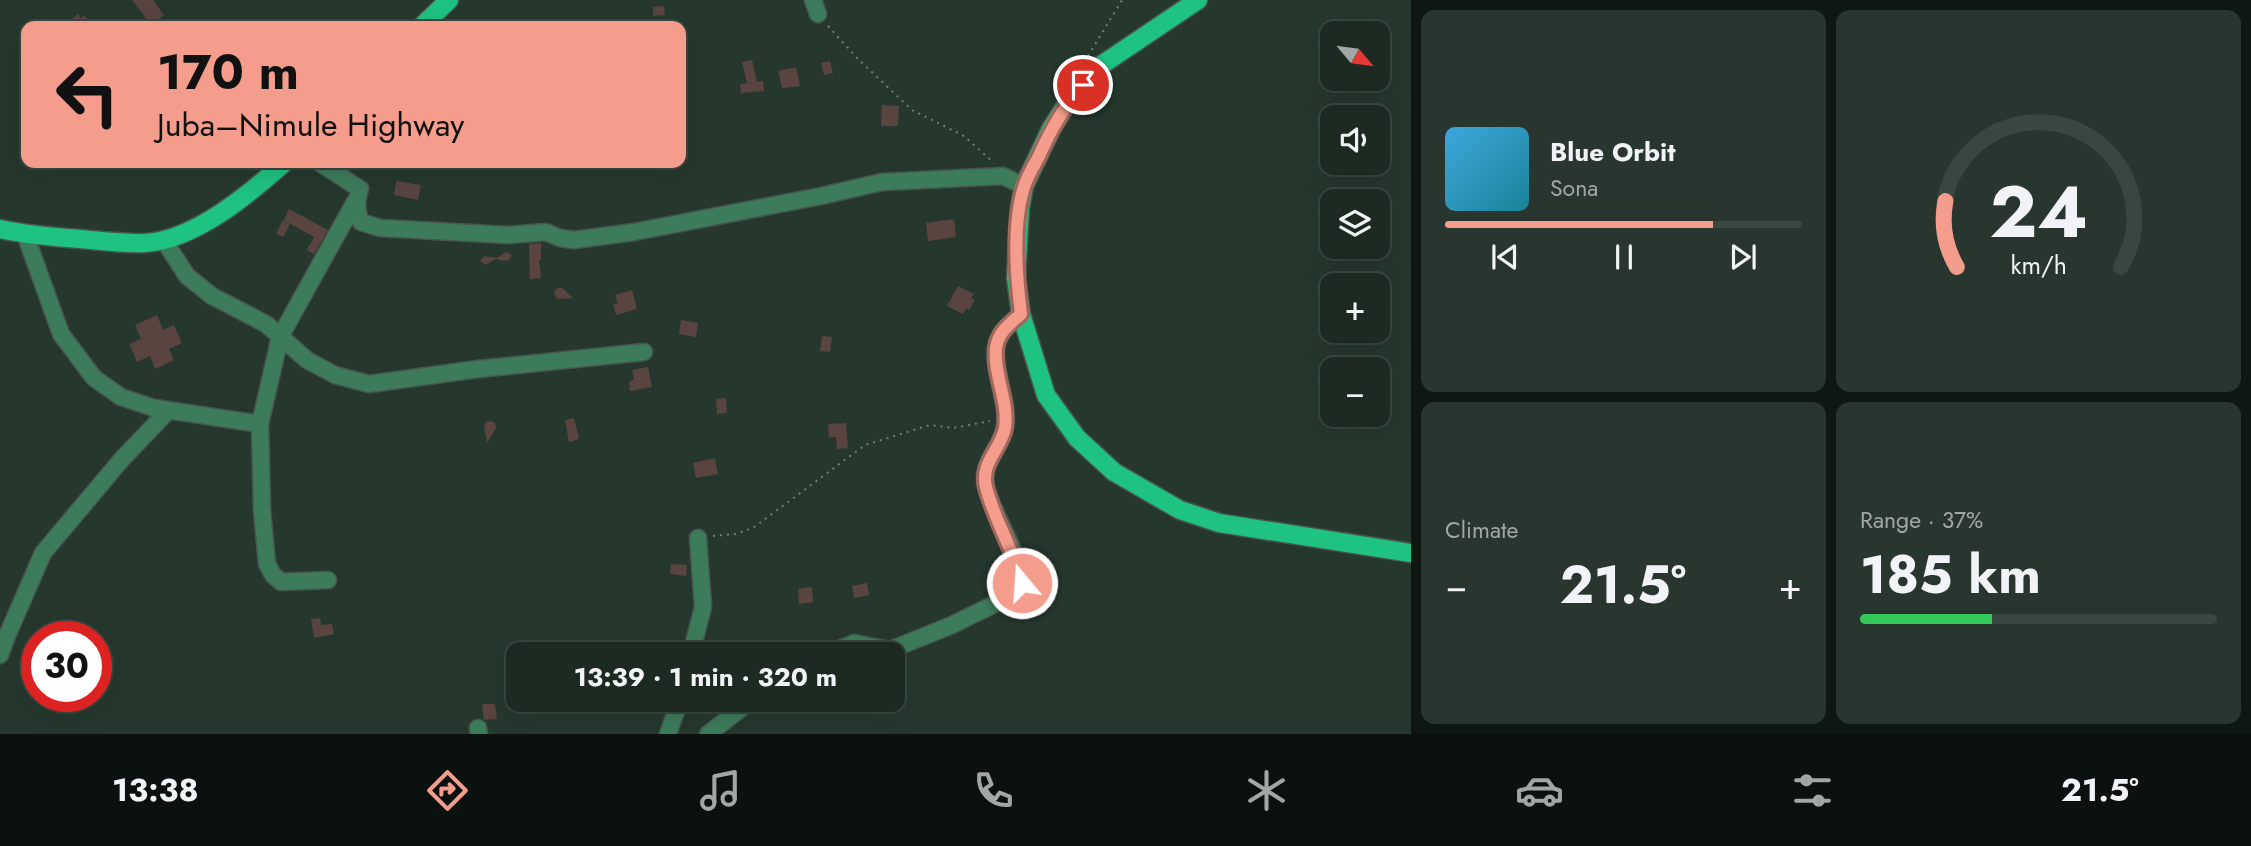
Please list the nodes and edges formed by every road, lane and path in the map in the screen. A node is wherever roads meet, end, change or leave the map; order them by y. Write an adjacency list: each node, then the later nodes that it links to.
1 (449, 0): 5 (main road)
2 (1122, 0): 6 (path)
3 (1198, 0): 10 (main road)
4 (815, 7): 9 (path)
5 (427, 21)
6 (1083, 64)
7 (278, 168): 14 (main road)
8 (328, 168): 11 (street)
9 (1003, 176): 10 (street); 11 (street)
10 (1024, 186): 15 (main road)
11 (356, 200): 16 (street)
12 (0, 229): 13 (main road)
13 (25, 234): 14 (main road); 18 (street)
14 (163, 239): 16 (street)
15 (1021, 314): 19 (street); 22 (main road)
16 (281, 337): 17 (street); 20 (street)
17 (644, 352)
18 (168, 411): 20 (street); 26 (street)
19 (1005, 416): 21 (path); 25 (street)
20 (260, 424): 23 (street)
21 (698, 538): 24 (street)
22 (1411, 553)
23 (328, 580)
24 (694, 642)
25 (905, 644)
26 (0, 655)
27 (676, 712): 29 (street)
28 (736, 712): 30 (street)
29 (668, 734)
30 (708, 734)

